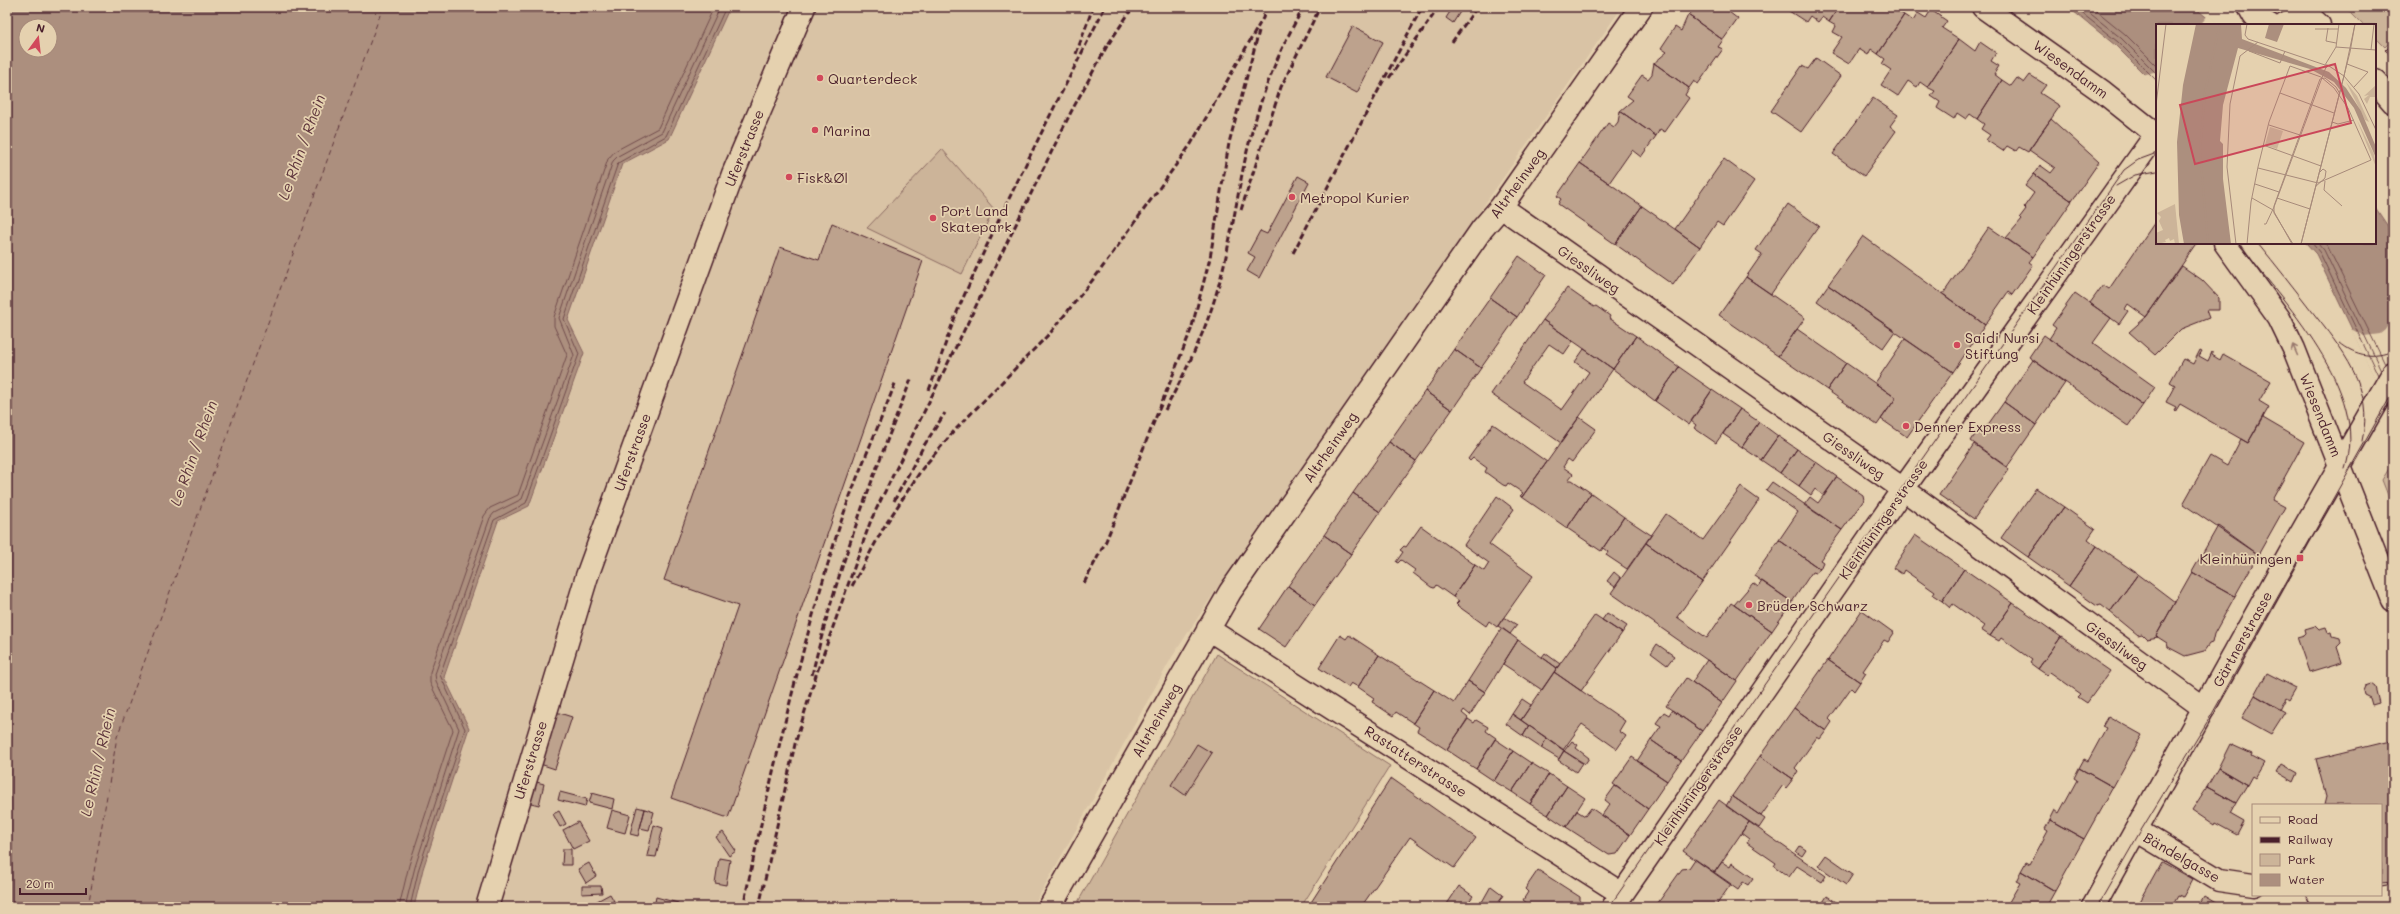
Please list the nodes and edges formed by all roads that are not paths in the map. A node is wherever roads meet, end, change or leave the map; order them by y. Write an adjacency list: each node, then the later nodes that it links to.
1 (804, 7): 25 (street, Uferstrasse)
2 (1641, 7): 11 (street, Altrheinweg)
3 (1983, 7): 9 (street, Wiesendamm)
4 (2304, 8): 5 (street); 6 (street)
5 (2287, 24)
6 (2318, 24)
7 (2376, 82): 8 (street)
8 (2393, 102)
9 (2156, 133)
10 (2156, 135): 15 (street, Kleinhüningerstrasse)
11 (1501, 207): 15 (street, Giessliweg); 17 (street, Altrheinweg)
12 (2226, 244): 14 (street, Wiesendamm, one-way to 12)
13 (2393, 373): 14 (street, Gärtnerstrasse)
14 (2340, 464): 16 (street, Wiesendamm); 18 (street, Gärtnerstrasse)
15 (1903, 489): 18 (street, Giessliweg); 23 (street, Kleinhüningerstrasse)
16 (2393, 600)
17 (1208, 629): 23 (street, Rastatterstrasse); 24 (street, Altrheinweg)
18 (2204, 708): 19 (street, Gärtnerstrasse)
19 (2136, 830): 20 (street, Bändelgasse); 26 (street, Gärtnerstrasse)
20 (2252, 885)
21 (2326, 896): 22 (street)
22 (2393, 896)
23 (1618, 900)
24 (1055, 905)
25 (487, 907)
26 (2093, 907)

